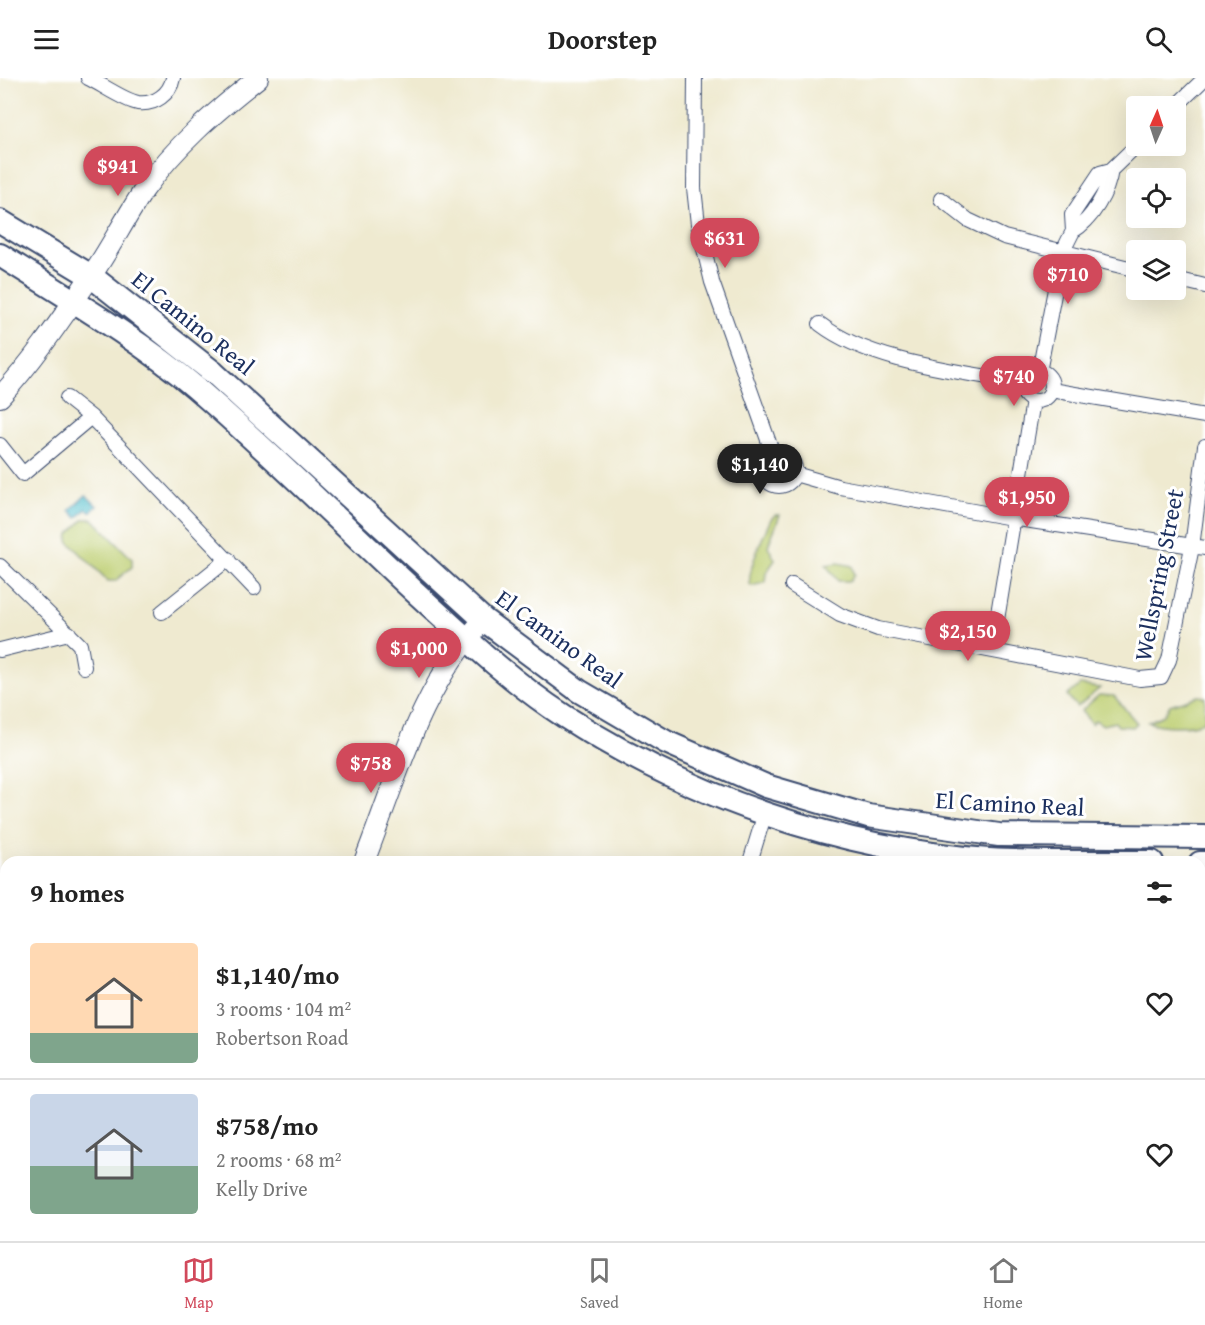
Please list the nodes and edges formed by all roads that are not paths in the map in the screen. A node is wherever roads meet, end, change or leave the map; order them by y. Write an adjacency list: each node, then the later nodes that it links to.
1 (88, 78): 2 (street)
2 (172, 78)
3 (258, 78): 13 (main road)
4 (694, 78): 28 (street)
5 (1204, 78): 6 (street)
6 (1186, 96)
7 (1126, 156): 10 (street)
8 (941, 199): 10 (street)
9 (0, 221): 13 (main road, El Camino Real)
10 (1062, 253): 12 (street); 18 (street)
11 (0, 255): 16 (main road, El Camino Real)
12 (1126, 268)
13 (91, 276): 16 (main road); 37 (main road, El Camino Real)
14 (1186, 281): 15 (street)
15 (1205, 286)
16 (72, 301): 21 (main road); 39 (main road, El Camino Real)
17 (820, 324): 19 (street)
18 (1039, 372): 19 (street); 20 (street)
19 (1022, 383): 23 (street)
20 (1051, 390): 23 (street); 24 (street)
21 (0, 397)
22 (68, 398): 25 (street)
23 (1033, 401): 30 (street)
24 (1205, 416)
25 (91, 417): 26 (street); 32 (street)
26 (0, 445)
27 (1205, 446): 31 (street, Wellspring Street)
28 (773, 454): 29 (street); 29 (street)
29 (795, 474): 30 (street)
30 (1012, 518): 31 (street); 41 (street)
31 (1198, 548): 41 (street, Wellspring Street)
32 (228, 559): 35 (street); 36 (street)
33 (0, 566): 38 (street)
34 (792, 585): 41 (street)
35 (254, 588)
36 (162, 612)
37 (484, 620): 39 (main road); 44 (main road, El Camino Real)
38 (69, 633): 40 (street); 42 (street)
39 (466, 639): 43 (main road, El Camino Real); 45 (main road)
40 (0, 650)
41 (992, 650)
42 (84, 667)
43 (765, 813): 46 (street); 47 (main road, El Camino Real)
44 (1205, 837)
45 (366, 856)
46 (752, 856)
47 (957, 856)

